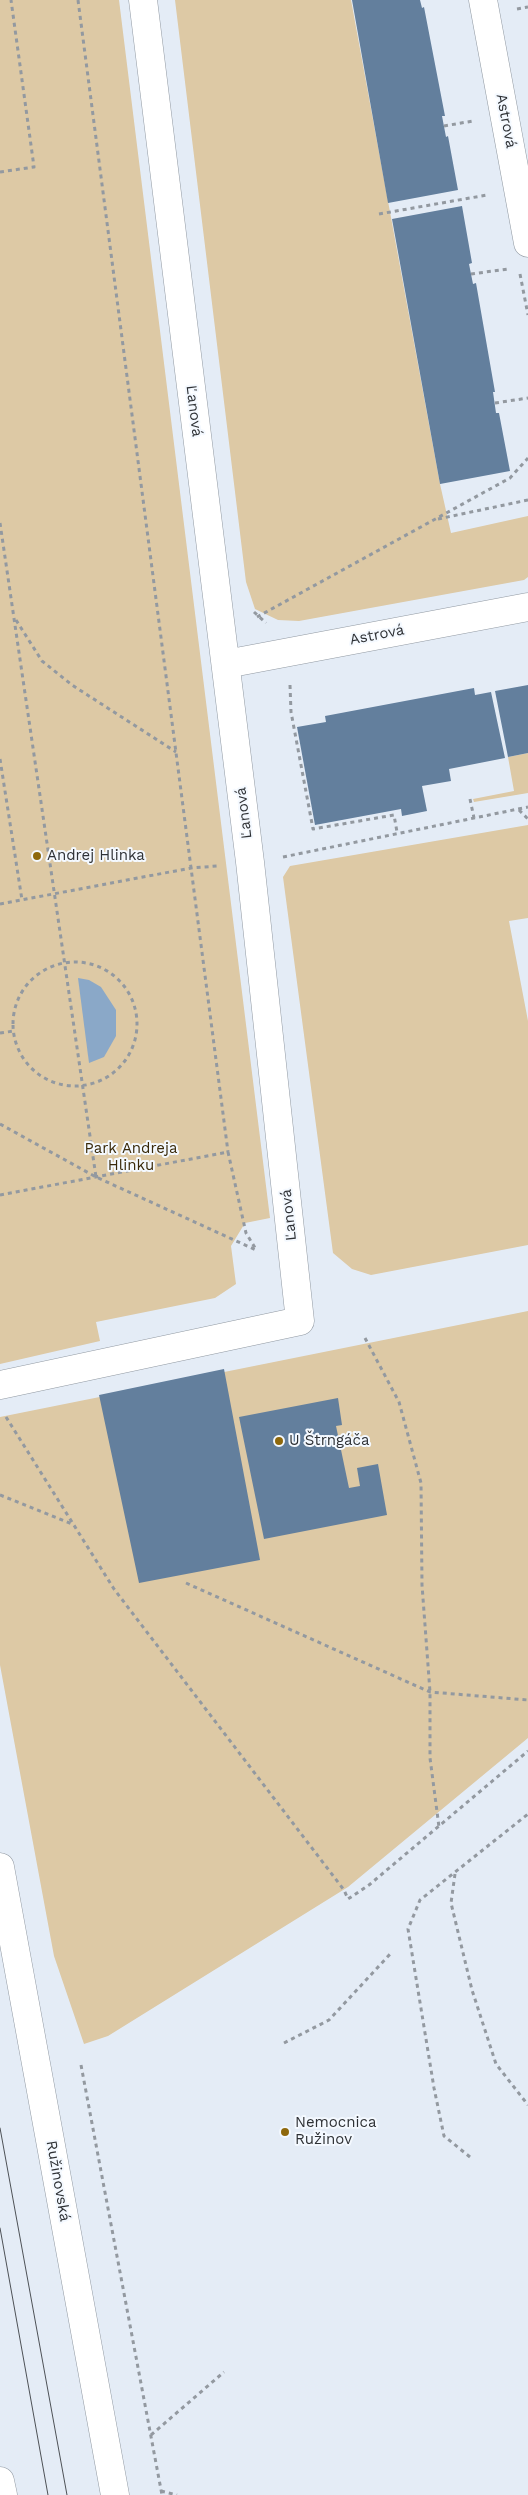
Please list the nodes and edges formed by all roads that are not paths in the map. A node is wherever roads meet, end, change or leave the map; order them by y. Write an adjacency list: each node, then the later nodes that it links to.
1 (142, 0): 5 (street, Ľanová)
2 (483, 0): 3 (street, Astrová)
3 (528, 242)
4 (528, 607): 5 (street, Astrová)
5 (226, 664): 6 (street, Ľanová)
6 (1, 1397)
7 (0, 1867): 10 (street, Ružinovská)
8 (0, 2481): 9 (street)
9 (2, 2495)
10 (115, 2495)

